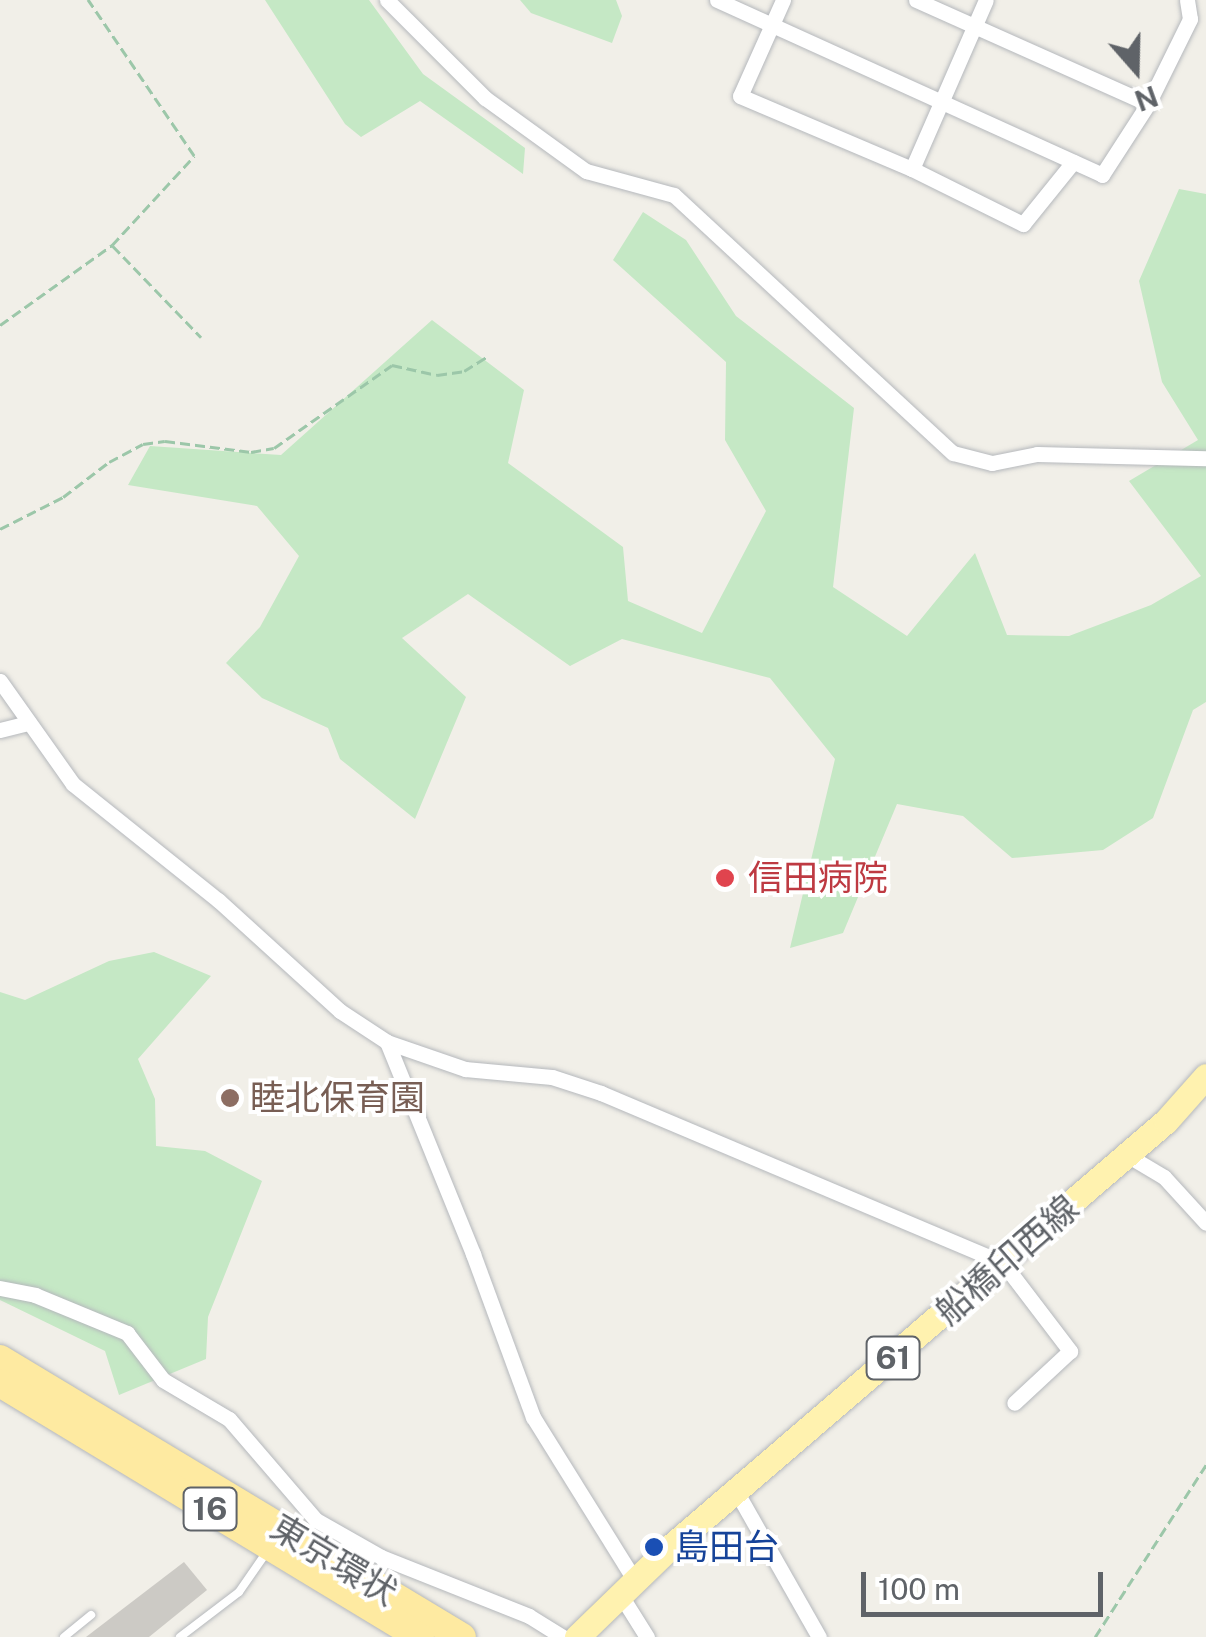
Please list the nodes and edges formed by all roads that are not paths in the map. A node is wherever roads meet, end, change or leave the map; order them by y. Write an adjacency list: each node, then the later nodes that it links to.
1 (387, 0): 13 (street)
2 (717, 0): 7 (street)
3 (782, 0): 7 (street)
4 (916, 0): 8 (street)
5 (986, 0): 8 (street)
6 (1187, 0): 10 (street)
7 (771, 26): 9 (street); 12 (street)
8 (975, 26): 9 (street); 10 (street)
9 (941, 102): 11 (street); 12 (street)
10 (1148, 104): 11 (street)
11 (1073, 162): 12 (street)
12 (912, 169)
13 (1206, 458)
14 (0, 681): 15 (street)
15 (29, 722): 16 (street); 17 (street)
16 (0, 730)
17 (387, 1042): 21 (street); 28 (street)
18 (1206, 1076): 19 (main road, 船橋印西線 / 61)
19 (1128, 1155): 20 (street); 21 (main road, 船橋印西線 / 61)
20 (1206, 1222)
21 (1003, 1263): 25 (street); 26 (main road, 船橋印西線 / 61)
22 (0, 1288): 34 (street)
23 (0, 1360): 33 (highway, 東京環状 / 16)
24 (0, 1383): 27 (highway, 東京環状 / 16)
25 (1014, 1403)
26 (736, 1491): 28 (main road, 船橋印西線 / 61); 37 (street)
27 (271, 1545): 31 (lane); 32 (highway, 東京環状 / 16)
28 (627, 1587): 35 (main road, 船橋印西線 / 61); 36 (street)
29 (92, 1615): 30 (lane)
30 (64, 1637)
31 (180, 1637)
32 (420, 1637)
33 (462, 1637)
34 (563, 1637)
35 (577, 1637)
36 (647, 1637)
37 (819, 1637)

